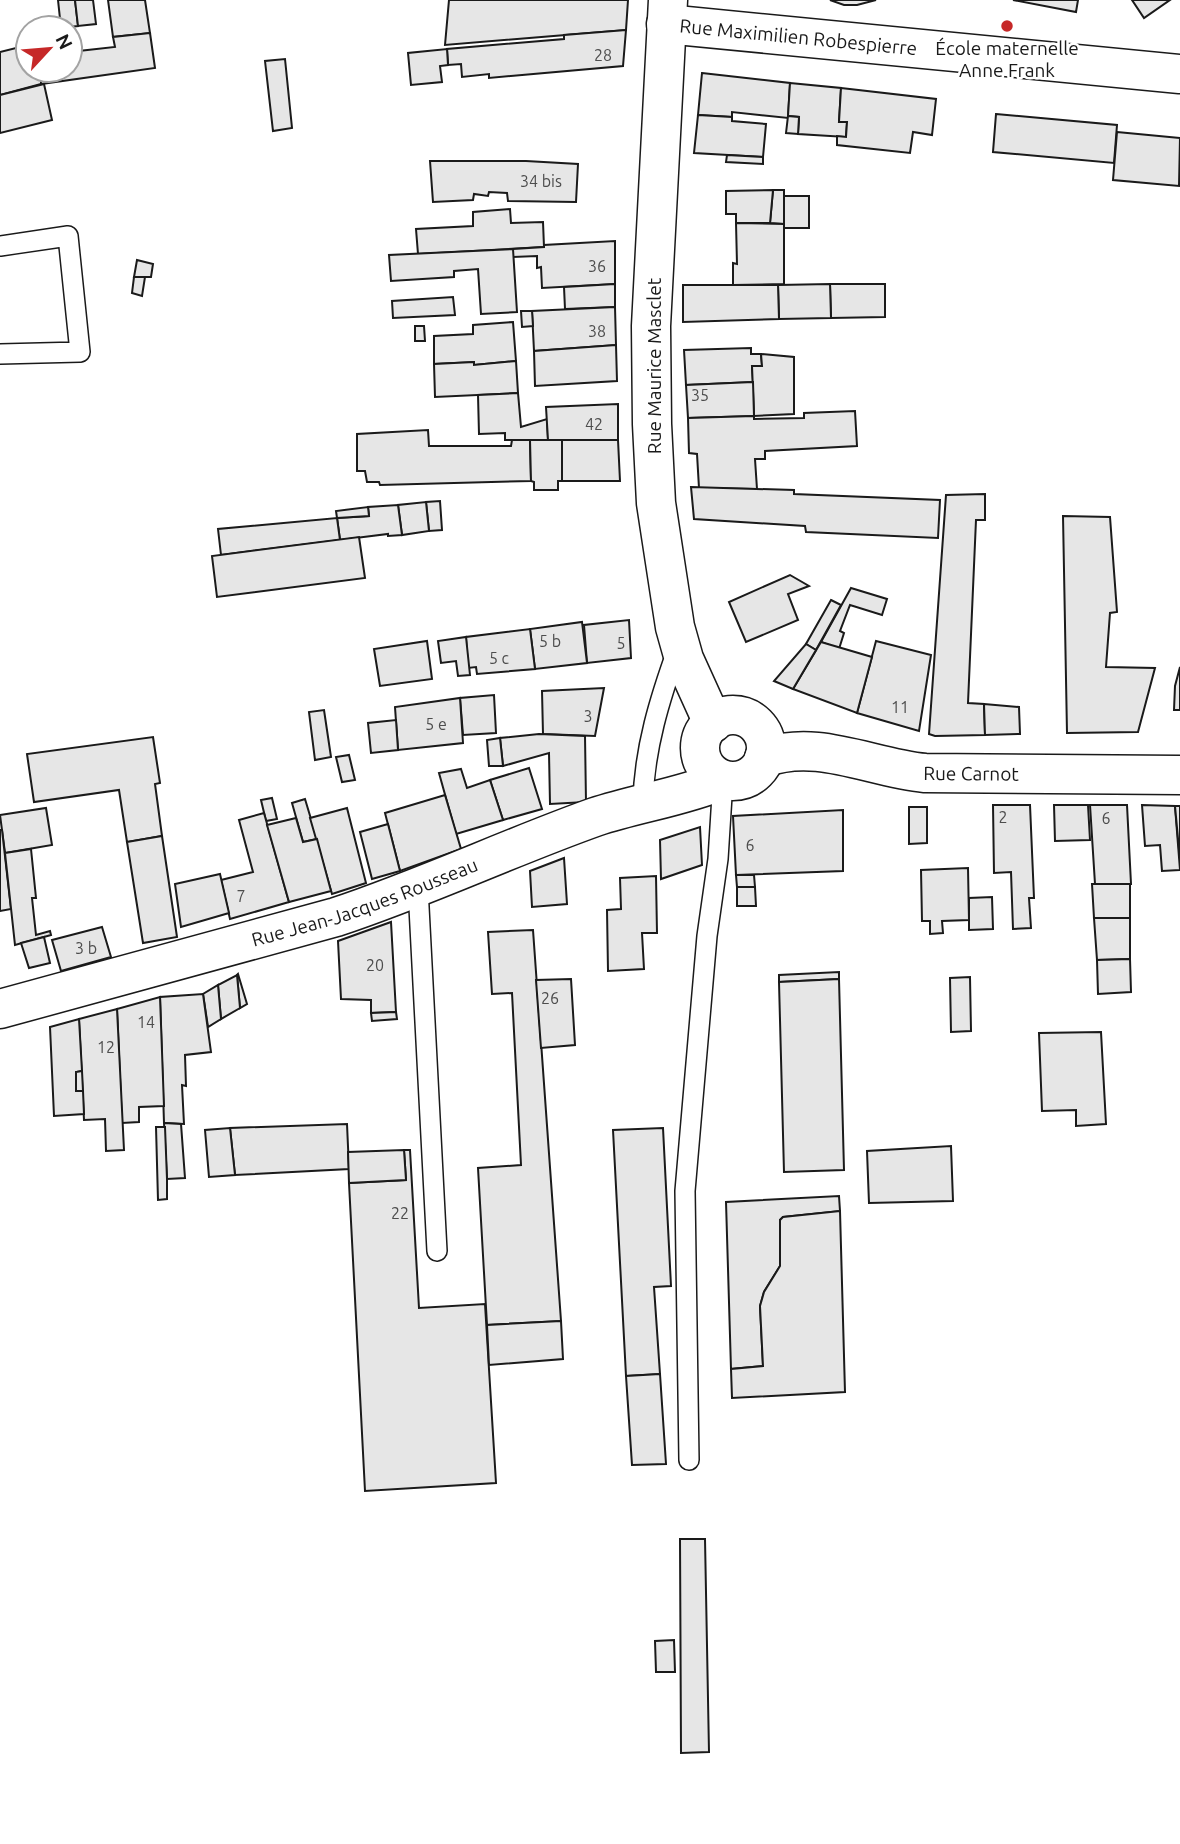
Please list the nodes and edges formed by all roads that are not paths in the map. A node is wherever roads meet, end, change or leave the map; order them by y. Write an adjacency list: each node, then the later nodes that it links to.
1 (667, 12): 2 (street, Rue Maximilien Robespierre); 5 (street, Rue Maurice Masclet)
2 (1180, 74)
3 (0, 246): 4 (lane)
4 (0, 354)
5 (679, 643): 6 (street, Rue Maurice Masclet); 10 (lane)
6 (713, 723): 7 (street); 9 (street)
7 (764, 758): 8 (street, Rue Carnot); 9 (street)
8 (1180, 775)
9 (723, 780): 10 (street, Rue Jean-Jacques Rousseau); 14 (lane)
10 (643, 803): 11 (street, Rue Jean-Jacques Rousseau)
11 (418, 888): 12 (street, Rue Jean-Jacques Rousseau); 13 (lane)
12 (0, 1009)
13 (437, 1251)
14 (689, 1460)

